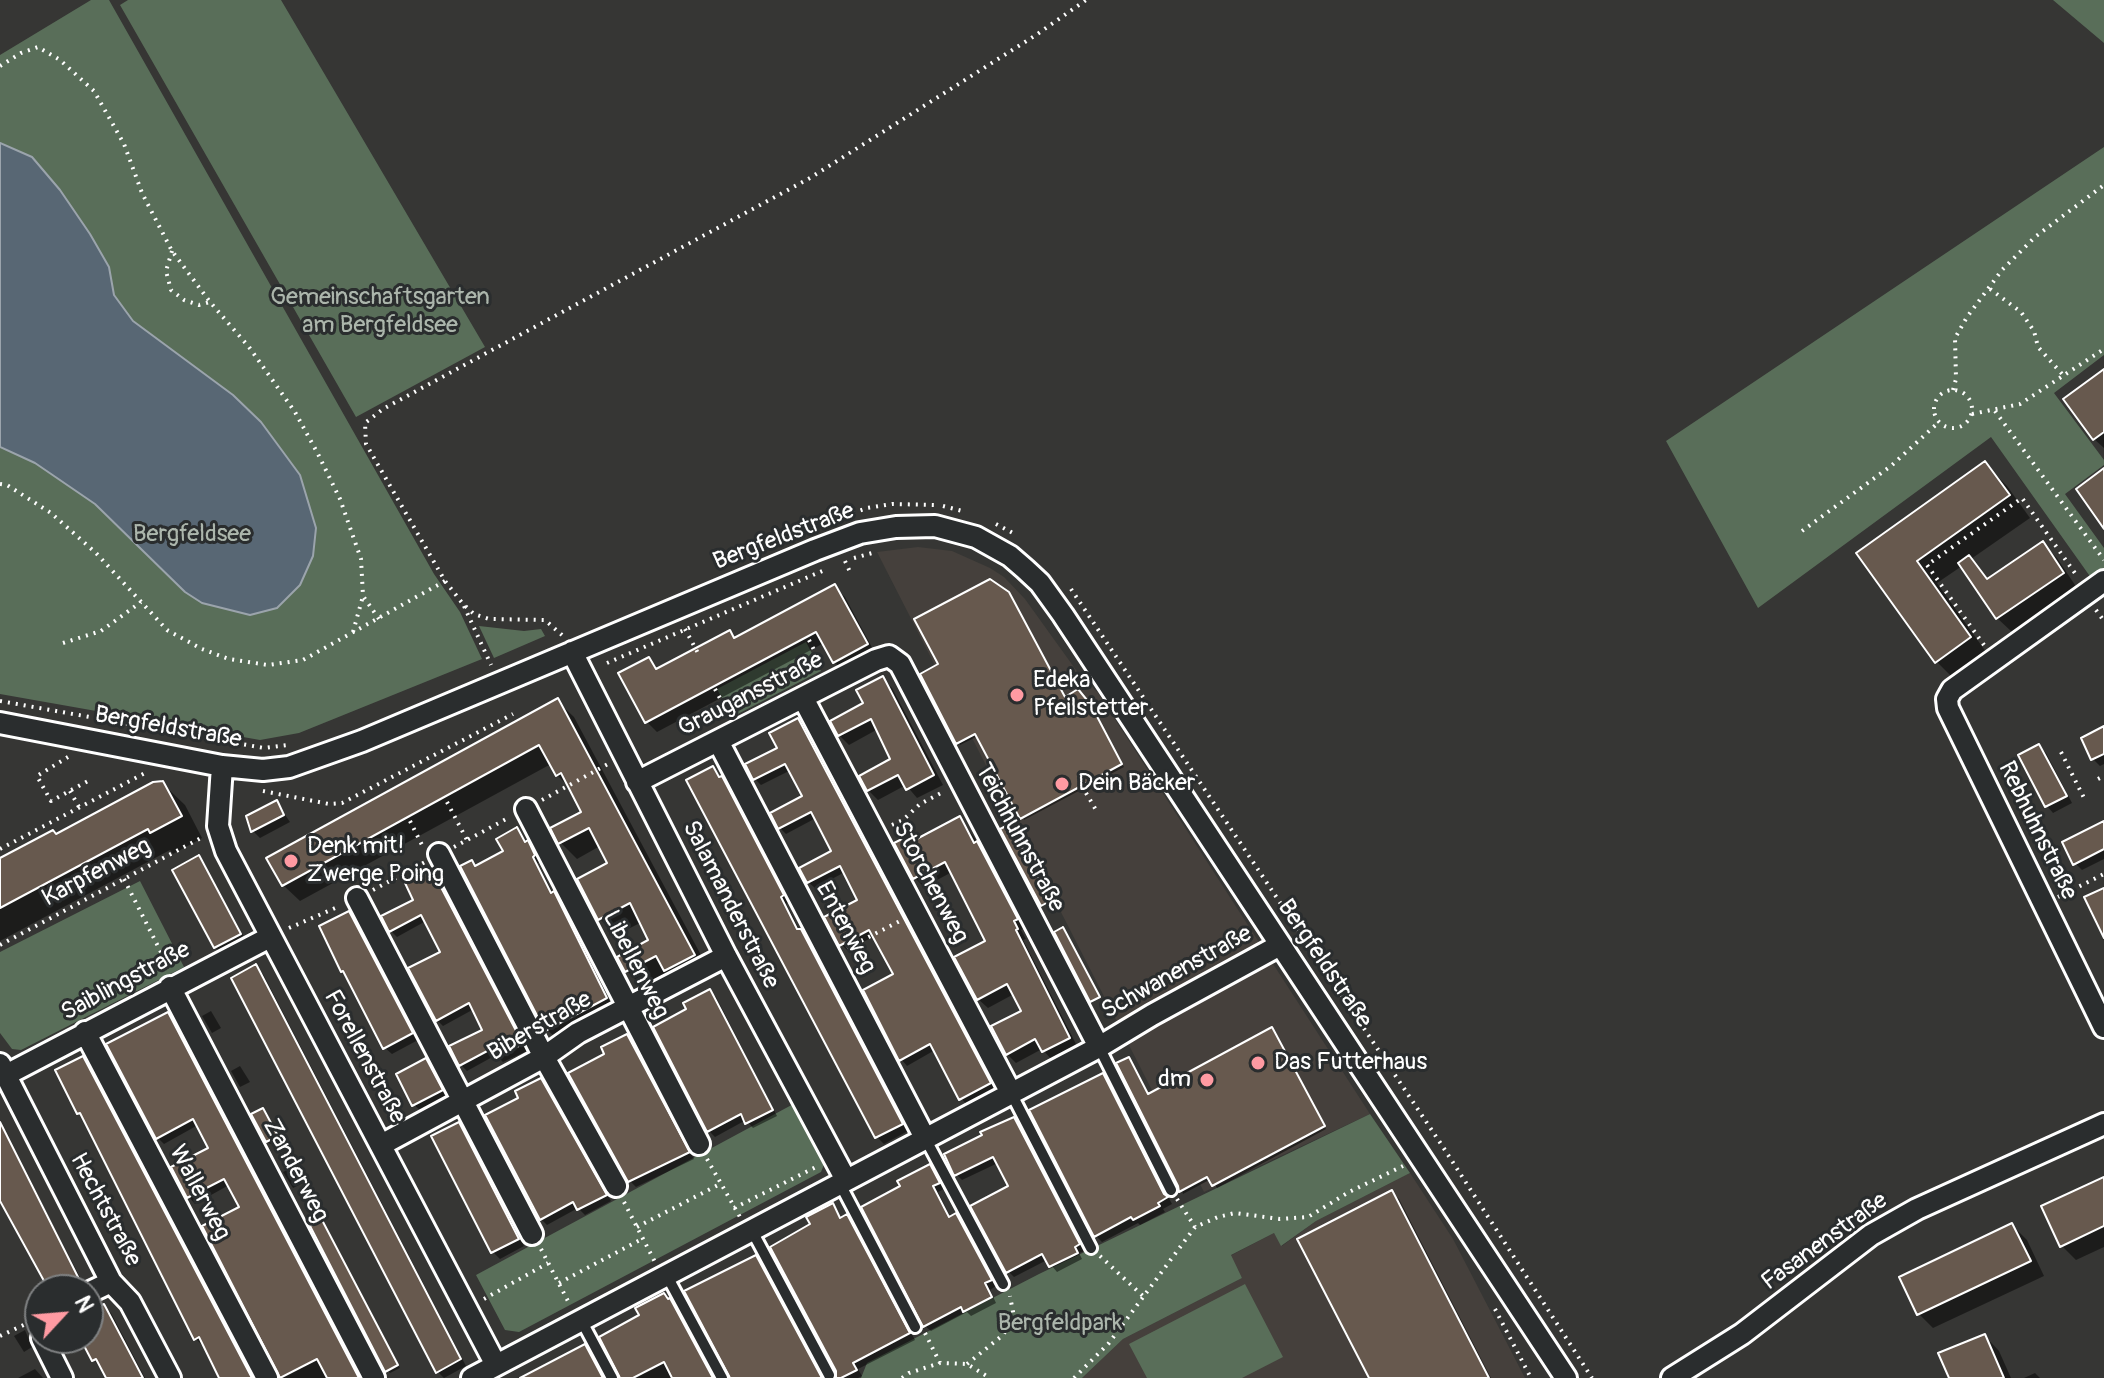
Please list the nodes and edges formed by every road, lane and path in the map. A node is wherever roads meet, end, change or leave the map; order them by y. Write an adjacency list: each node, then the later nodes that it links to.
1 (1086, 0): 24 (path)
2 (0, 66): 4 (path)
3 (2104, 185): 5 (path)
4 (172, 251): 6 (path); 6 (path)
5 (1990, 289): 8 (path); 9 (path)
6 (210, 302): 27 (path)
7 (2104, 349): 8 (path)
8 (2063, 375): 10 (path)
9 (1953, 390): 11 (path); 12 (path)
10 (1995, 411): 11 (path); 20 (path)
11 (1972, 414): 12 (path)
12 (1939, 422): 17 (path)
13 (0, 484): 28 (path)
14 (979, 516): 15 (path)
15 (840, 518)
16 (992, 522): 18 (path)
17 (1802, 531)
18 (1016, 535)
19 (885, 549): 22 (path)
20 (2104, 560)
21 (831, 567): 31 (path)
22 (851, 574)
23 (2079, 578): 36 (path)
24 (445, 581): 29 (path); 30 (path)
25 (2104, 581): 80 (street, Rebhuhnstraße)
26 (1068, 586): 134 (path)
27 (363, 596): 30 (path); 32 (path)
28 (141, 602): 32 (path); 34 (path)
29 (463, 604): 35 (path); 40 (path)
30 (379, 619): 32 (path)
31 (685, 629): 37 (path); 39 (path)
32 (352, 634)
33 (548, 641): 35 (path)
34 (63, 643)
35 (567, 644): 48 (street, Bergfeldstraße); 53 (street, Salamanderstraße); 75 (street, Bergfeldstraße)
36 (1984, 645)
37 (699, 655)
38 (889, 656): 41 (street, Graugansstraße); 54 (street, Teichhuhnstraße)
39 (607, 663)
40 (491, 665)
41 (803, 698): 44 (street, Graugansstraße); 63 (street, Storchenweg)
42 (0, 701): 45 (path)
43 (0, 723): 48 (street, Bergfeldstraße)
44 (718, 741): 53 (street, Graugansstraße); 77 (street, Entenweg)
45 (292, 745)
46 (2061, 752): 58 (path)
47 (70, 755): 56 (path)
48 (222, 766): 73 (street, Forellenstraße)
49 (151, 770): 59 (path)
50 (2104, 776): 51 (path)
51 (2098, 779)
52 (88, 781): 56 (path)
53 (637, 782): 76 (street, Salamanderstraße)
54 (961, 782): 63 (path); 82 (street, Teichhuhnstraße)
55 (1082, 786): 61 (path)
56 (70, 791): 59 (path)
57 (447, 802): 65 (path)
58 (2086, 802)
59 (79, 807): 66 (path)
60 (526, 809): 79 (street, Libellenweg)
61 (1096, 810)
62 (410, 821): 67 (path)
63 (874, 833): 72 (street, Storchenweg)
64 (211, 834): 69 (path, Karpfenweg)
65 (467, 840)
66 (0, 849)
67 (434, 857): 83 (street)
68 (2104, 874): 71 (path)
69 (124, 879): 74 (path, Karpfenweg); 78 (path)
70 (357, 898): 86 (street)
71 (2056, 898)
72 (916, 913): 77 (path); 85 (street, Storchenweg)
73 (270, 937): 78 (street, Saiblingstraße); 90 (street, Forellenstraße)
74 (1, 943)
75 (1280, 945): 82 (street, Schwanenstraße); 91 (street, Bergfeldstraße)
76 (726, 956): 79 (street, Biberstraße); 93 (street, Salamanderstraße)
77 (830, 956): 88 (street, Entenweg)
78 (172, 983): 81 (street, Saiblingstraße); 125 (street, Zanderweg)
79 (628, 1008): 83 (street, Biberstraße); 89 (street, Libellenweg)
80 (2104, 1027)
81 (85, 1032): 84 (street, Saiblingstraße); 124 (street, Wallerweg)
82 (1099, 1047): 85 (street, Schwanenstraße); 96 (lane, Schwanenstraße)
83 (544, 1057): 86 (street, Biberstraße); 95 (street)
84 (3, 1069): 106 (street, Hechtstraße)
85 (1011, 1093): 88 (street, Schwanenstraße); 103 (lane)
86 (462, 1101): 90 (street, Biberstraße); 101 (street)
87 (2104, 1124): 135 (street, Fasanenstraße)
88 (925, 1138): 93 (street, Schwanenstraße); 108 (lane)
89 (699, 1144): 94 (path)
90 (381, 1145): 111 (street, Forellenstraße)
91 (1422, 1157): 98 (path); 133 (street, Bergfeldstraße)
92 (827, 1161): 97 (path)
93 (843, 1182): 100 (street, Schwanenstraße); 115 (lane)
94 (720, 1184): 97 (path); 99 (path)
95 (616, 1186): 99 (path)
96 (1171, 1190): 98 (path)
97 (734, 1208): 100 (path)
98 (1195, 1227): 110 (path)
99 (637, 1228): 102 (path)
100 (752, 1231): 105 (street, Schwanenstraße); 121 (lane)
101 (532, 1234): 104 (path)
102 (642, 1239): 105 (path); 107 (path)
103 (1091, 1248): 110 (path)
104 (548, 1263): 107 (path); 111 (path)
105 (667, 1276): 113 (street, Schwanenstraße); 128 (lane)
106 (111, 1282): 109 (street); 123 (street, Hechtstraße)
107 (559, 1283): 113 (path)
108 (1003, 1284): 119 (path)
109 (104, 1285)
110 (1145, 1298): 131 (path)
111 (465, 1309): 120 (street, Forellenstraße)
112 (1495, 1309): 132 (path)
113 (581, 1320): 120 (street, Schwanenstraße); 127 (lane)
114 (24, 1325): 116 (path)
115 (915, 1327): 118 (path)
116 (0, 1336)
117 (50, 1354): 122 (street)
118 (940, 1363): 119 (path); 129 (path)
119 (967, 1364): 130 (path)
120 (500, 1372): 126 (street, Schwanenstraße)
121 (829, 1375)
122 (62, 1378)
123 (170, 1378)
124 (267, 1378)
125 (374, 1378)
126 (472, 1378)
127 (612, 1378)
128 (722, 1378)
129 (902, 1378)
130 (990, 1378)
131 (1074, 1378)
132 (1531, 1378)
133 (1566, 1378)
134 (1592, 1378)
135 (1672, 1378)

